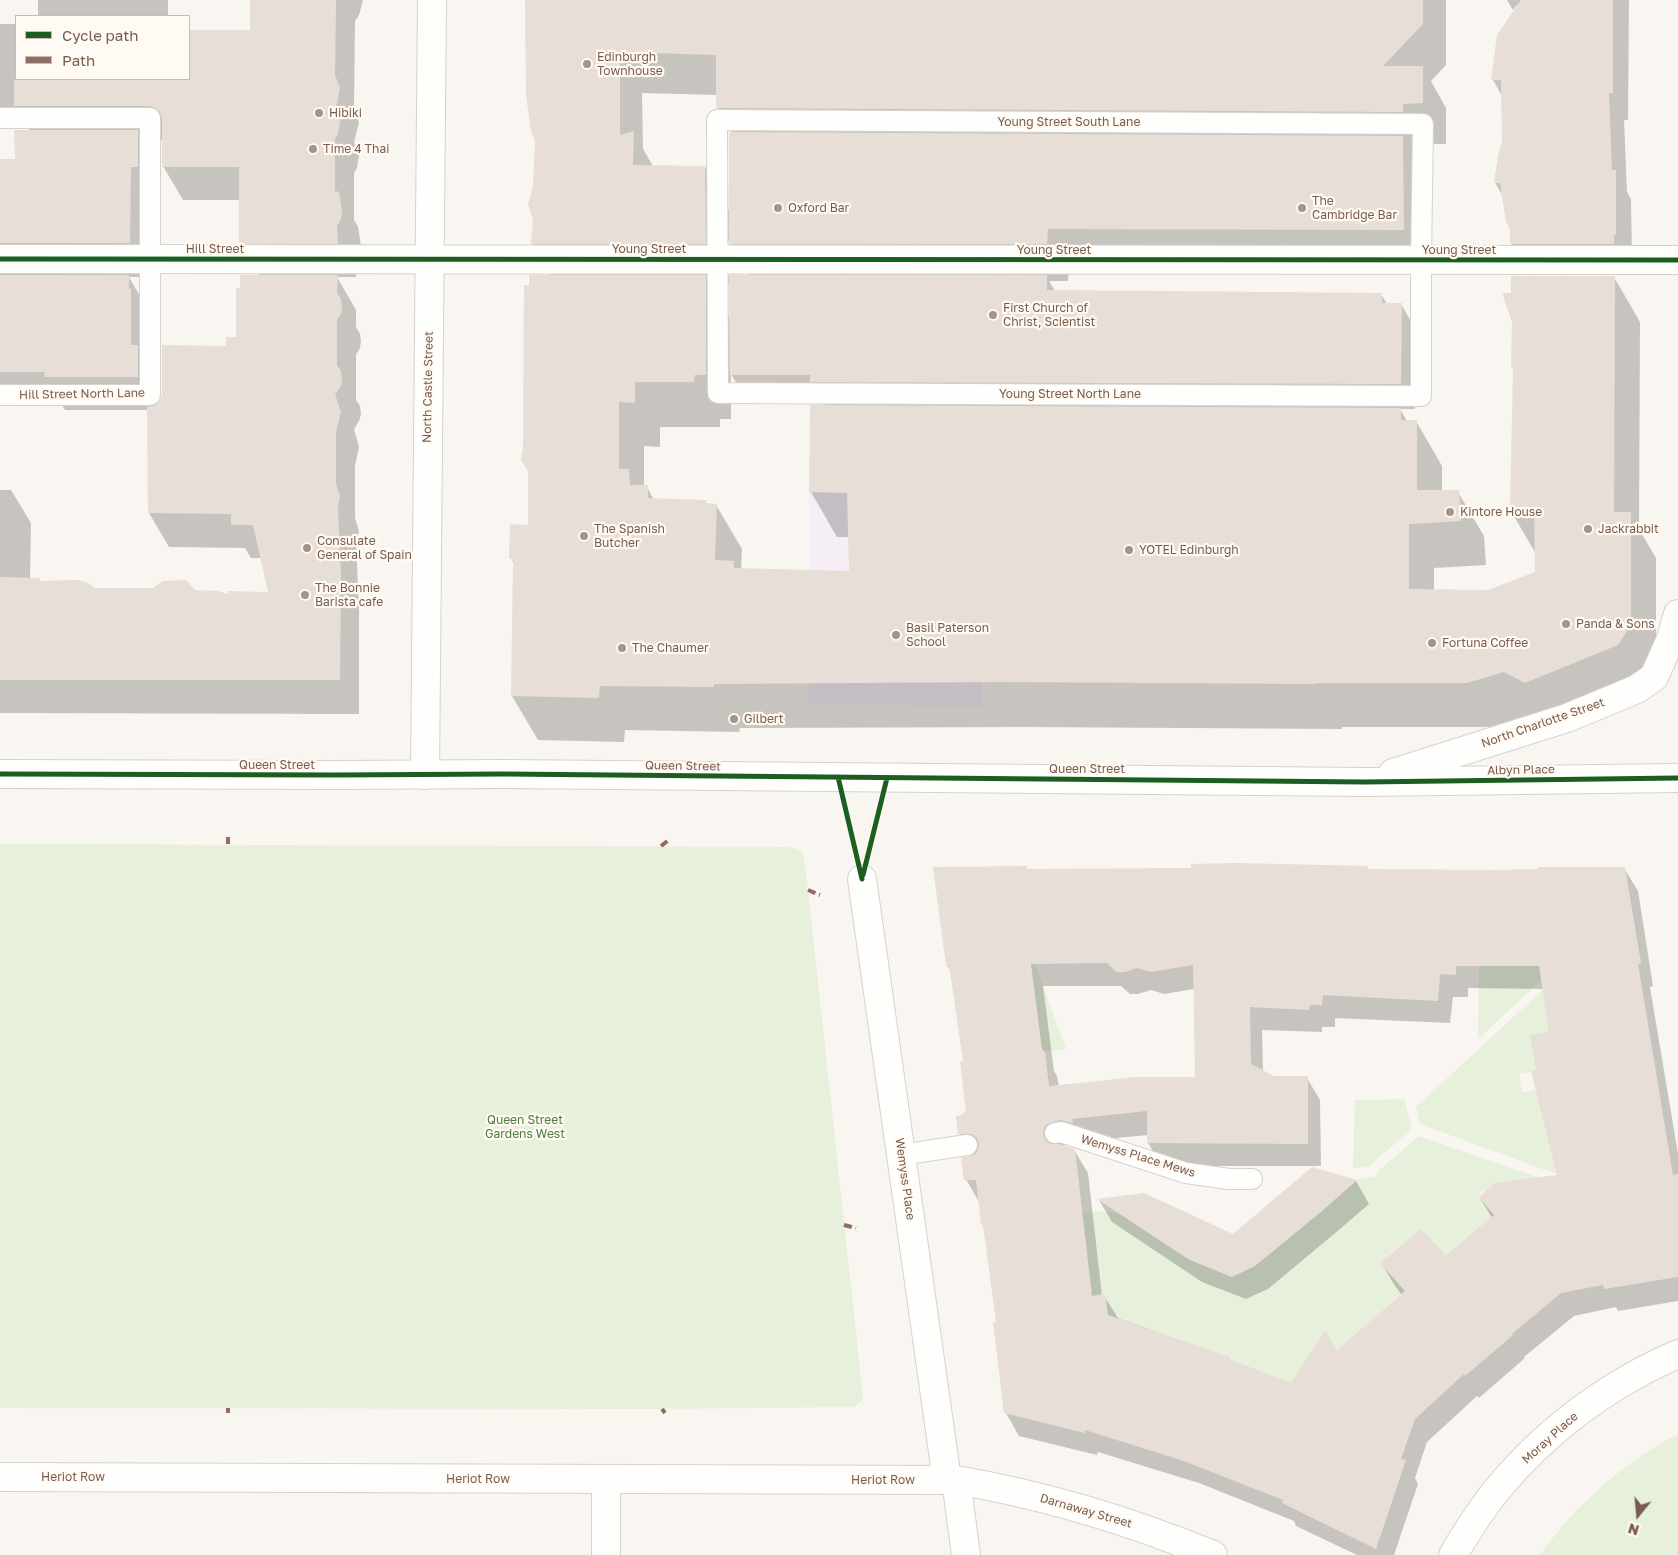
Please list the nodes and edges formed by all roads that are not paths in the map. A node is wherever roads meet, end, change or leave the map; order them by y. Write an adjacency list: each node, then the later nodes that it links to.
1 (432, 0): 6 (street, North Castle Street)
2 (0, 118): 4 (lane)
3 (0, 259): 4 (street, Hill Street)
4 (150, 259): 6 (street, Hill Street); 9 (lane, Hill Street North Lane)
5 (717, 259): 6 (street, Young Street); 7 (street, Young Street); 7 (lane, Young Street North Lane); 7 (lane, Young Street South Lane)
6 (429, 260): 12 (street, North Castle Street)
7 (1421, 260): 8 (street, Young Street)
8 (1678, 260)
9 (0, 395)
10 (1678, 614): 14 (street, North Charlotte Street)
11 (0, 774): 12 (street, Queen Street)
12 (425, 774): 14 (street, Queen Street)
13 (1678, 778): 14 (street, Albyn Place)
14 (1365, 782)
15 (862, 879): 18 (street, Wemyss Place)
16 (1056, 1133): 19 (lane, Wemyss Place Mews)
17 (967, 1145): 18 (lane)
18 (901, 1154): 23 (street, Wemyss Place)
19 (1252, 1178)
20 (1678, 1354): 27 (street, Moray Place)
21 (0, 1477): 22 (street, Heriot Row)
22 (606, 1480): 23 (street, Heriot Row); 24 (street)
23 (952, 1480): 25 (street, Wemyss Place); 26 (street, Darnaway Street)
24 (606, 1555)
25 (966, 1555)
26 (1213, 1555)
27 (1453, 1555)

